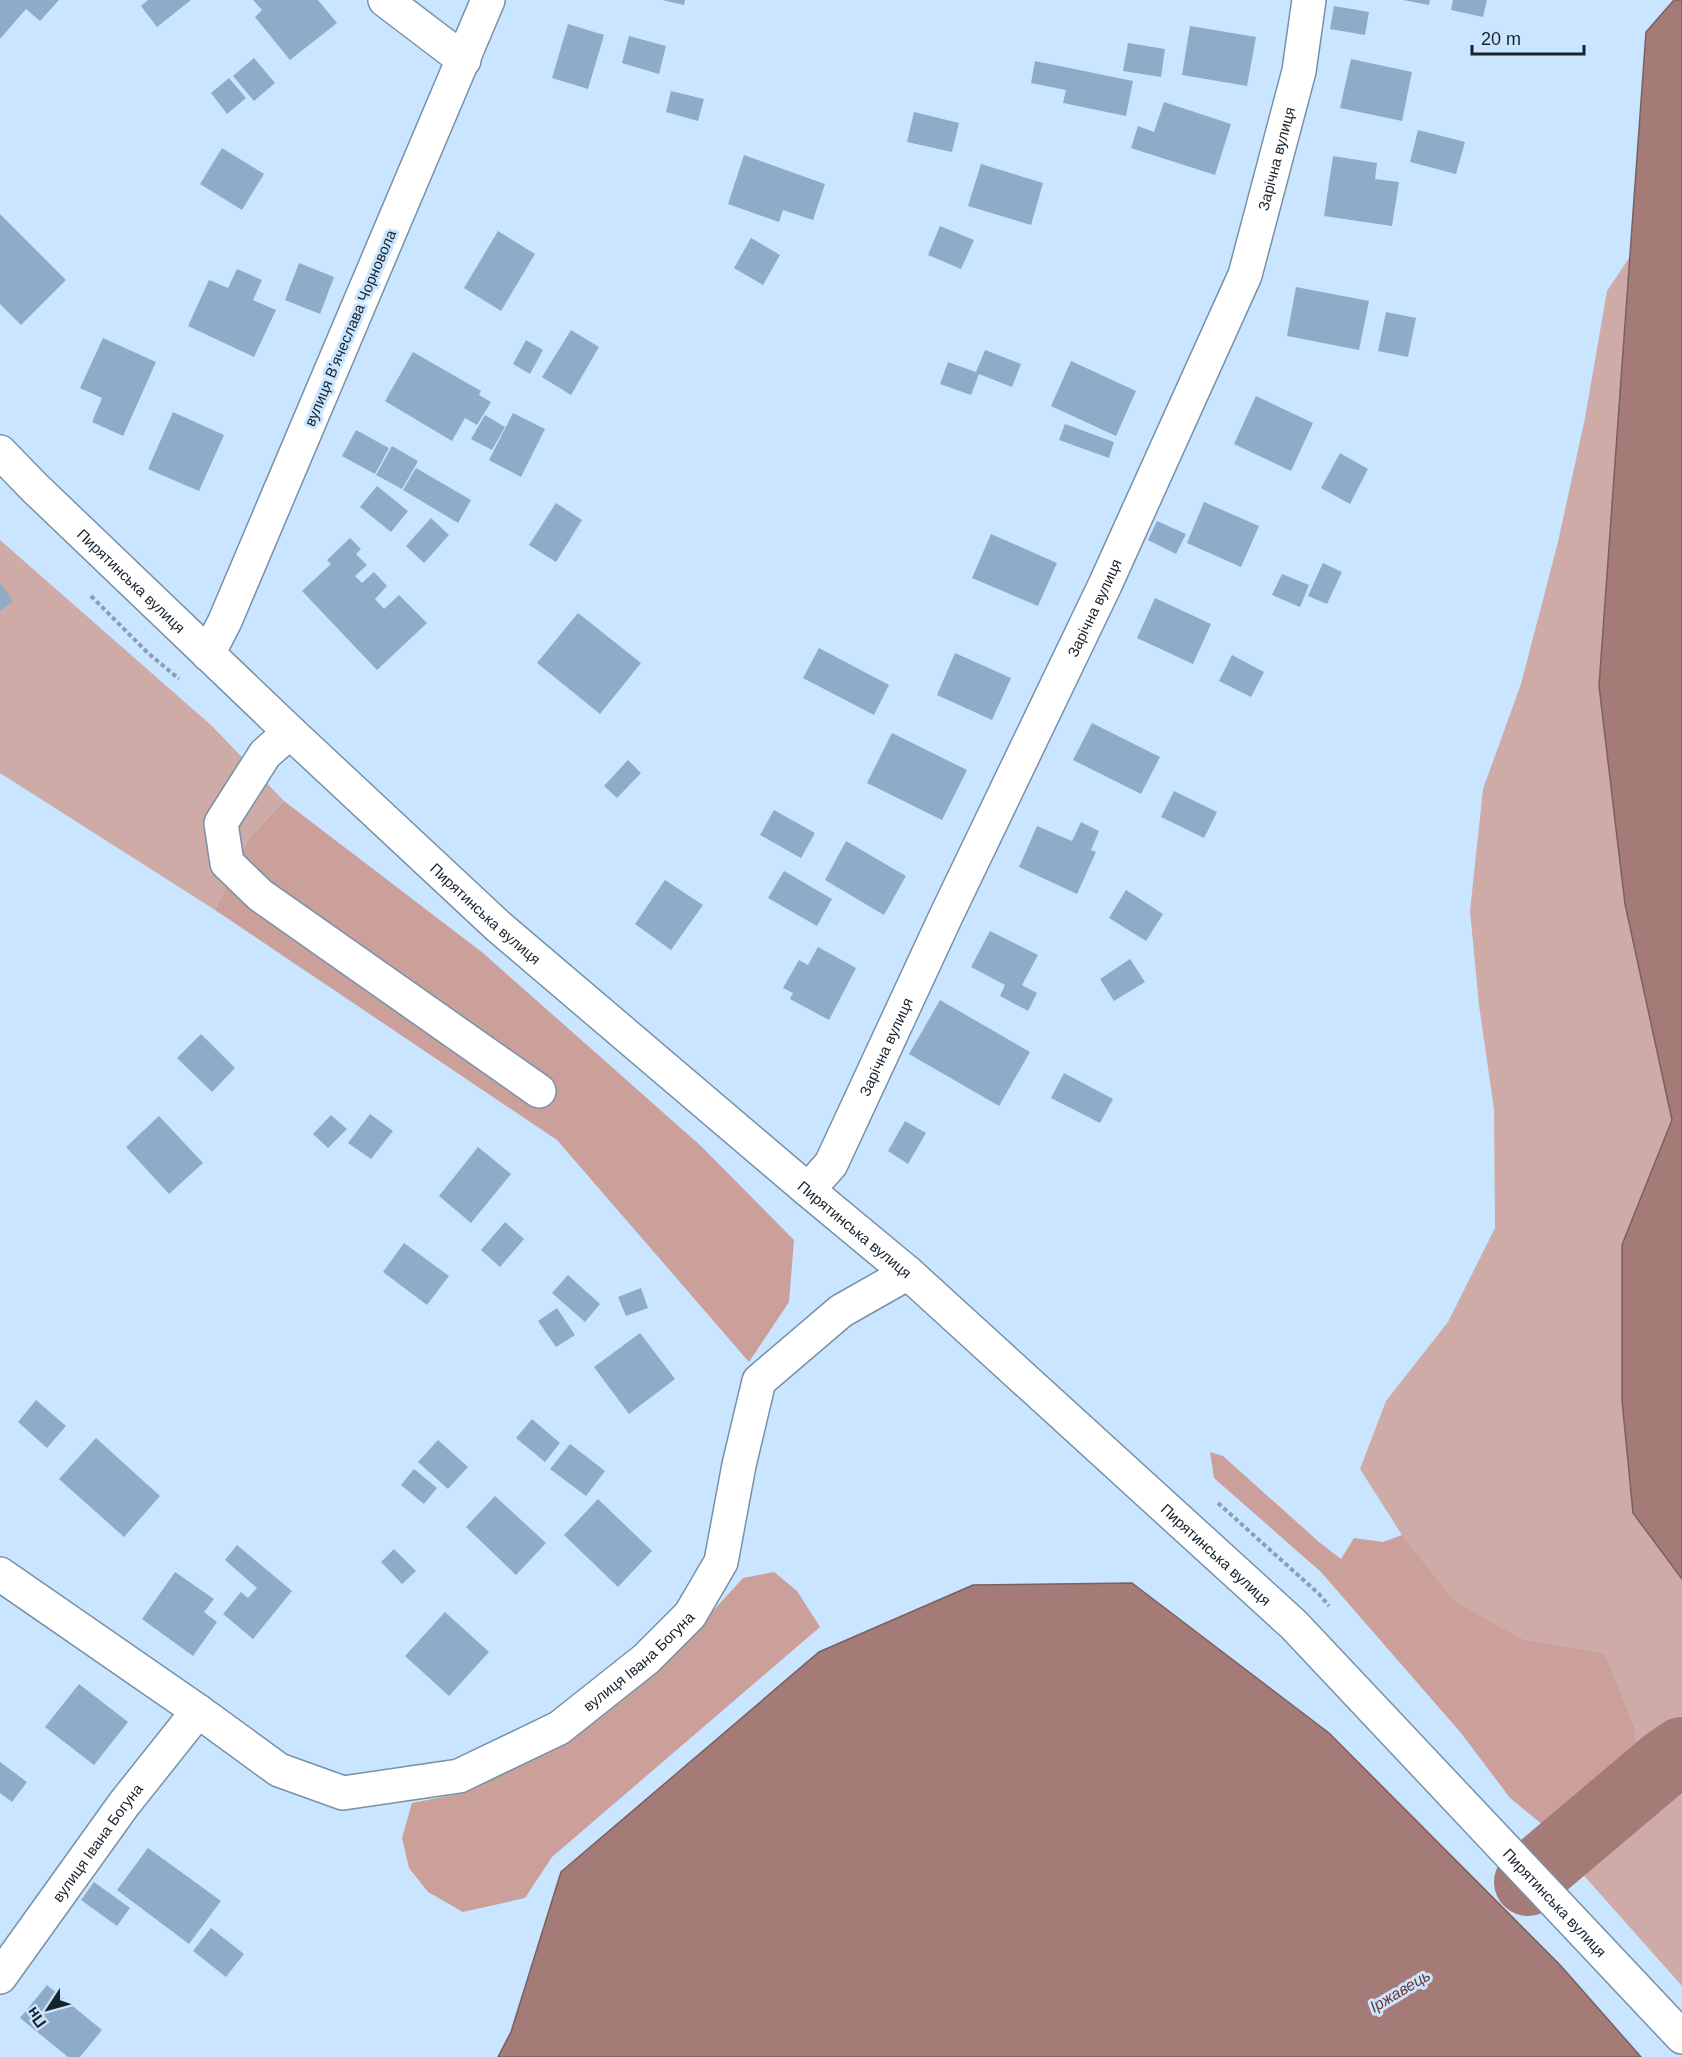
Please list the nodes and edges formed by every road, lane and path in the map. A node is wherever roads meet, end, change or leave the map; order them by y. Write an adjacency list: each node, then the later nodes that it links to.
1 (385, 0): 4 (street)
2 (488, 0): 4 (street, вулиця Вʼячеслава Чорновола)
3 (1310, 0): 9 (street, Зарічна вулиця)
4 (464, 60): 6 (street, вулиця Вʼячеслава Чорновола)
5 (0, 452): 6 (street, Пирятинська вулиця)
6 (208, 654): 7 (street, Пирятинська вулиця)
7 (290, 732): 8 (street); 9 (street, Пирятинська вулиця)
8 (539, 1091)
9 (808, 1190): 10 (street, Пирятинська вулиця)
10 (908, 1274): 12 (street, вулиця Івана Богуна); 14 (street, Пирятинська вулиця)
11 (0, 1574): 12 (street, вулиця Івана Богуна)
12 (198, 1711): 13 (street, вулиця Івана Богуна)
13 (0, 1977)
14 (1682, 2037)

